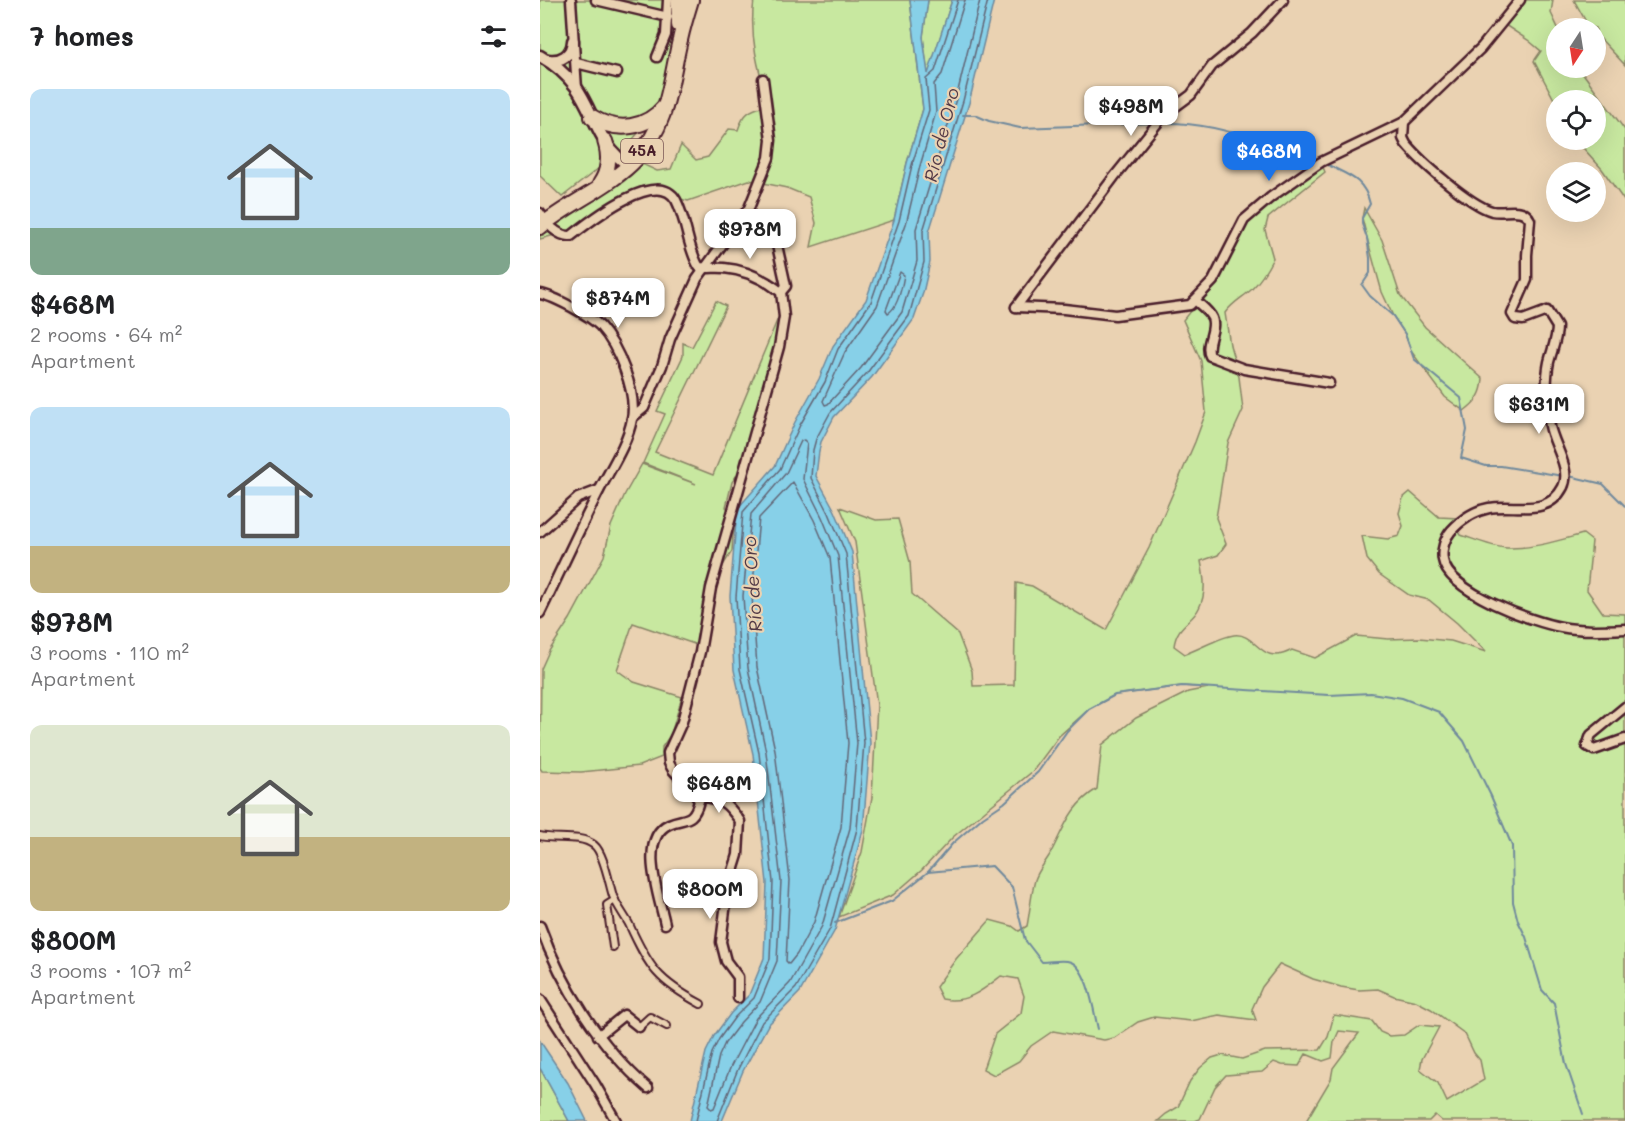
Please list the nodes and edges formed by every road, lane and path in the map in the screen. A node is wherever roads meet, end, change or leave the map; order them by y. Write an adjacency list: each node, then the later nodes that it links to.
1 (571, 0): 10 (street)
2 (596, 0): 8 (street)
3 (668, 0): 8 (street)
4 (679, 0): 9 (highway, 45A)
5 (691, 0): 9 (highway, 45A)
6 (1283, 0): 28 (street)
7 (1520, 0): 19 (street)
8 (668, 17): 11 (street)
9 (680, 39): 17 (highway, 45A)
10 (573, 41): 12 (street); 13 (street)
11 (657, 57)
12 (544, 58): 16 (street)
13 (576, 63): 14 (street); 16 (street)
14 (617, 73)
15 (763, 79): 25 (street)
16 (577, 89): 18 (street)
17 (668, 102): 18 (highway); 21 (highway, 45A)
18 (592, 117): 20 (street)
19 (1404, 122): 28 (street); 34 (street)
20 (605, 141): 21 (street); 22 (highway)
21 (629, 165): 22 (highway, 45A)
22 (590, 194): 23 (highway, 45A)
23 (542, 221): 25 (street)
24 (777, 227): 26 (street)
25 (705, 268): 26 (street); 30 (street)
26 (781, 292): 37 (street)
27 (540, 294): 30 (street)
28 (1195, 300): 29 (street)
29 (1329, 383)
30 (632, 418): 31 (street)
31 (599, 490): 32 (street); 33 (street)
32 (540, 532)
33 (540, 613)
34 (1625, 629)
35 (1625, 707): 36 (street)
36 (1625, 739)
37 (695, 794): 40 (street); 43 (street)
38 (540, 836): 39 (street)
39 (615, 900): 42 (street); 45 (street)
40 (665, 924)
41 (540, 926): 48 (street)
42 (613, 947)
43 (738, 998)
44 (540, 999): 50 (street)
45 (700, 1004)
46 (639, 1026): 47 (street); 48 (street)
47 (666, 1026)
48 (598, 1036): 49 (street)
49 (648, 1088)
50 (616, 1121)

